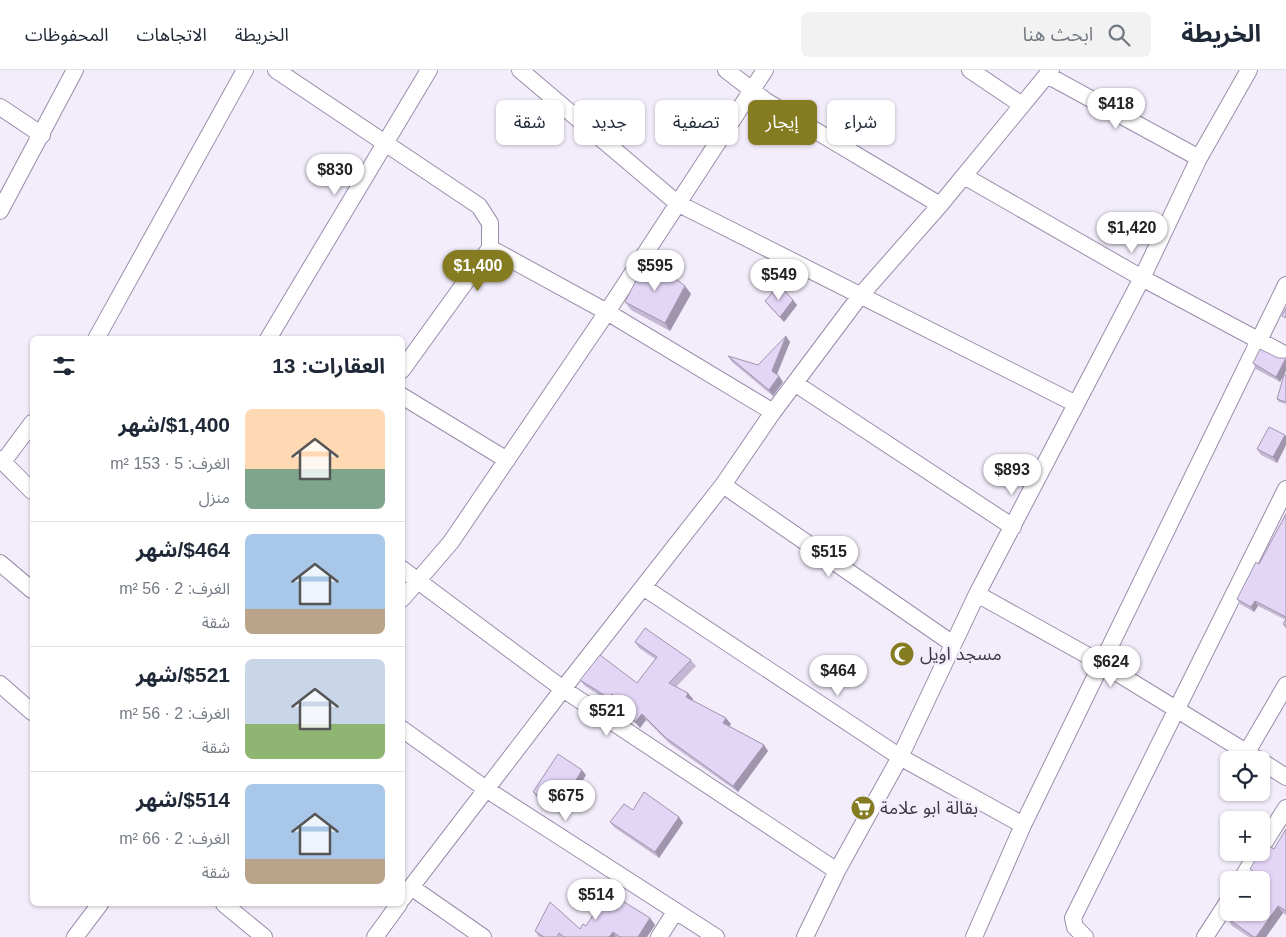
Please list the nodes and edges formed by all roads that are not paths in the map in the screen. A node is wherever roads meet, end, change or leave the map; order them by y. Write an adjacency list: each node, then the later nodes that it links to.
1 (75, 70): 14 (street)
2 (245, 70): 26 (street)
3 (276, 70): 15 (street)
4 (429, 70): 15 (street)
5 (520, 70): 18 (street)
6 (726, 70): 11 (street)
7 (765, 70): 11 (street)
8 (970, 70): 12 (street)
9 (1249, 70): 16 (street)
10 (1049, 73): 12 (street); 16 (street)
11 (752, 89): 18 (street); 19 (street)
12 (1022, 105): 17 (street)
13 (0, 107): 14 (street)
14 (42, 135): 20 (street)
15 (386, 142): 21 (street); 27 (street)
16 (1199, 158): 22 (street)
17 (964, 176): 19 (street); 22 (street)
18 (677, 203): 24 (street); 25 (street)
19 (940, 205): 24 (street)
20 (0, 211)
21 (490, 248): 25 (street); 30 (street)
22 (1142, 278): 28 (street); 33 (street)
23 (1286, 286): 28 (street)
24 (860, 296): 31 (street); 33 (street)
25 (608, 312): 34 (street); 36 (street)
26 (98, 336)
27 (270, 336)
28 (1260, 341): 29 (street); 50 (street)
29 (1286, 355)
30 (405, 366)
31 (796, 384): 34 (street); 41 (street)
32 (405, 398): 36 (street)
33 (1076, 404): 41 (street)
34 (773, 412): 38 (street)
35 (30, 426): 37 (street)
36 (507, 460): 44 (street)
37 (2, 461): 39 (street)
38 (723, 485): 45 (street); 49 (street)
39 (30, 489)
40 (1286, 489): 55 (street)
41 (1013, 527): 47 (street)
42 (0, 563): 46 (street)
43 (405, 571): 44 (street)
44 (419, 582): 48 (street); 53 (street)
45 (643, 587): 53 (street); 59 (street)
46 (30, 588)
47 (977, 594): 49 (street); 50 (street)
48 (405, 596)
49 (953, 644): 59 (street)
50 (1101, 663): 55 (street); 64 (street)
51 (0, 684): 54 (street)
52 (1286, 685): 58 (street)
53 (563, 689): 62 (street); 66 (street)
54 (30, 710)
55 (1175, 710): 57 (street); 81 (street)
56 (405, 731): 62 (street)
57 (1244, 751)
58 (1259, 751)
59 (900, 757): 64 (street); 66 (street)
60 (1270, 767): 61 (street)
61 (1286, 777)
62 (486, 789): 67 (street); 71 (street)
63 (1286, 808): 65 (street)
64 (1023, 825): 80 (street)
65 (1270, 834)
66 (837, 871): 79 (street)
67 (408, 885): 76 (street)
68 (98, 906): 73 (street)
69 (226, 906): 74 (street)
70 (398, 906): 75 (street)
71 (675, 912): 77 (street); 78 (street)
72 (1220, 914): 82 (street)
73 (75, 937)
74 (264, 937)
75 (375, 937)
76 (483, 937)
77 (659, 937)
78 (716, 937)
79 (805, 937)
80 (974, 937)
81 (1084, 937)
82 (1205, 937)

